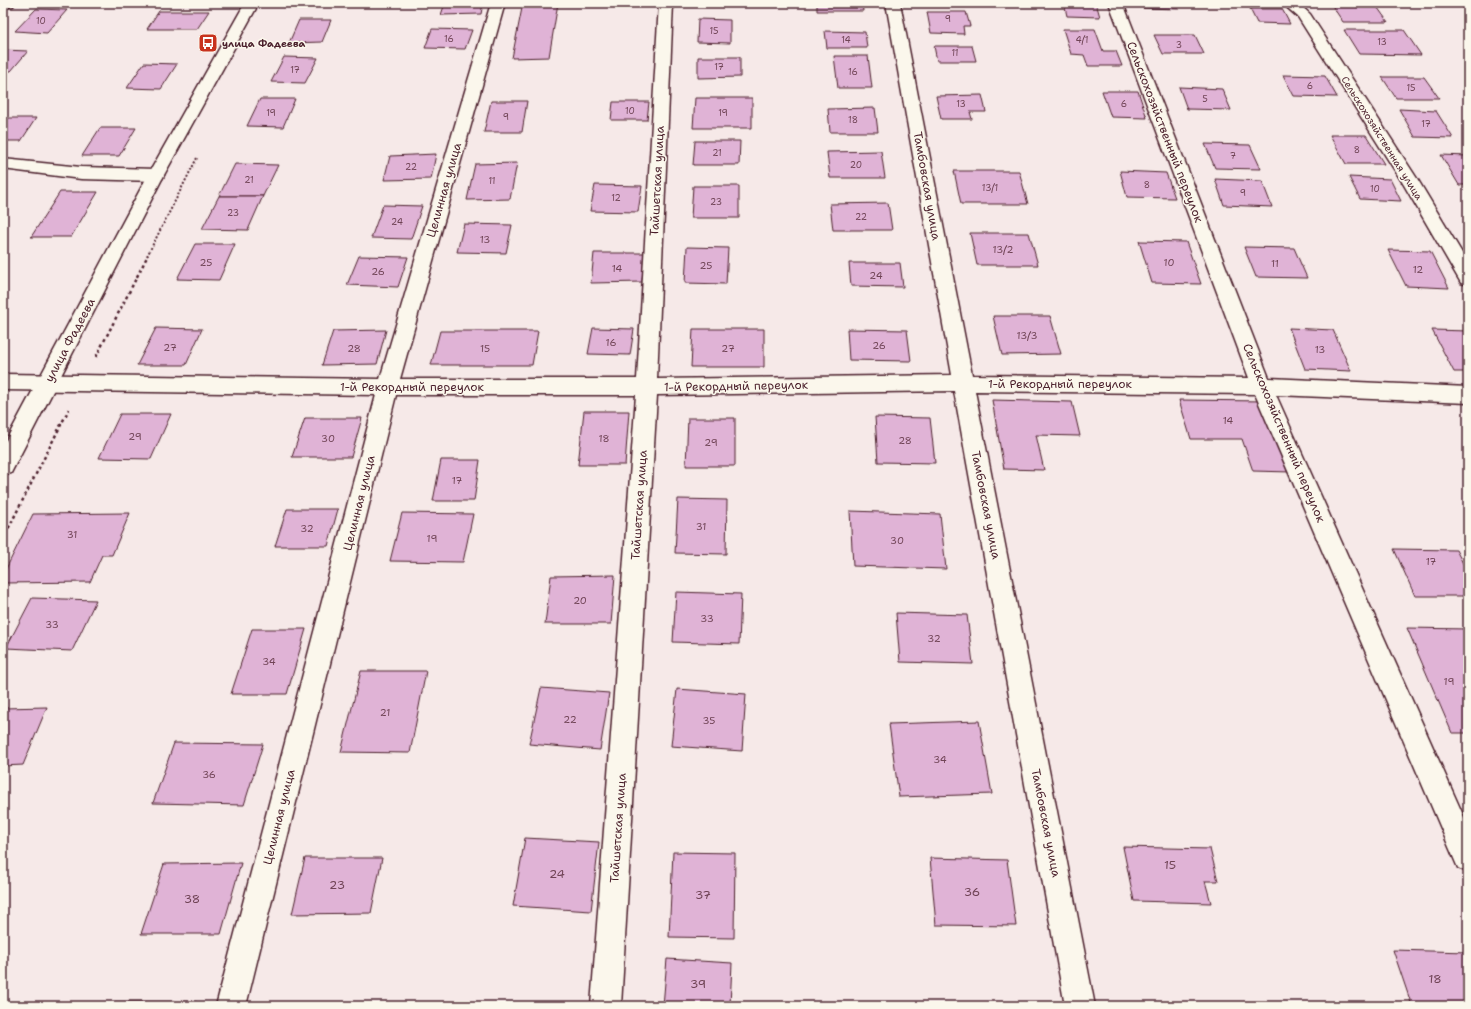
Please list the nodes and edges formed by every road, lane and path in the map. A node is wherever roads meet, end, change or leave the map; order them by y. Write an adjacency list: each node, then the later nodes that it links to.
1 (8, 3): 8 (street)
2 (252, 3): 11 (street, улица Фадеева)
3 (498, 3): 18 (street, Целинная улица)
4 (666, 3): 19 (street, Тайшетская улица)
5 (893, 3): 16 (street, Тамбовская улица)
6 (1116, 3): 17 (street, Сельскохозяйственный переулок)
7 (1289, 3): 12 (street, Сельскохозяйственная улица)
8 (3, 4)
9 (198, 158): 15 (path)
10 (3, 164): 11 (street)
11 (156, 174): 14 (street, улица Фадеева)
12 (1468, 278)
13 (3, 382): 14 (street, 1-й Рекордный переулок)
14 (48, 382): 15 (street, 1-й Рекордный переулок); 21 (street, улица Фадеева)
15 (83, 383): 18 (street, 1-й Рекордный переулок); 22 (path)
16 (963, 383): 17 (street, 1-й Рекордный переулок); 19 (street, 1-й Рекордный переулок); 26 (street, Тамбовская улица)
17 (1262, 386): 20 (street, 1-й Рекордный переулок); 23 (street, Сельскохозяйственный переулок)
18 (388, 387): 19 (street, 1-й Рекордный переулок); 24 (street, Целинная улица)
19 (647, 387): 25 (street, Тайшетская улица)
20 (1468, 395)
21 (3, 467)
22 (3, 539)
23 (1468, 858)
24 (231, 1006)
25 (606, 1006)
26 (1080, 1006)

